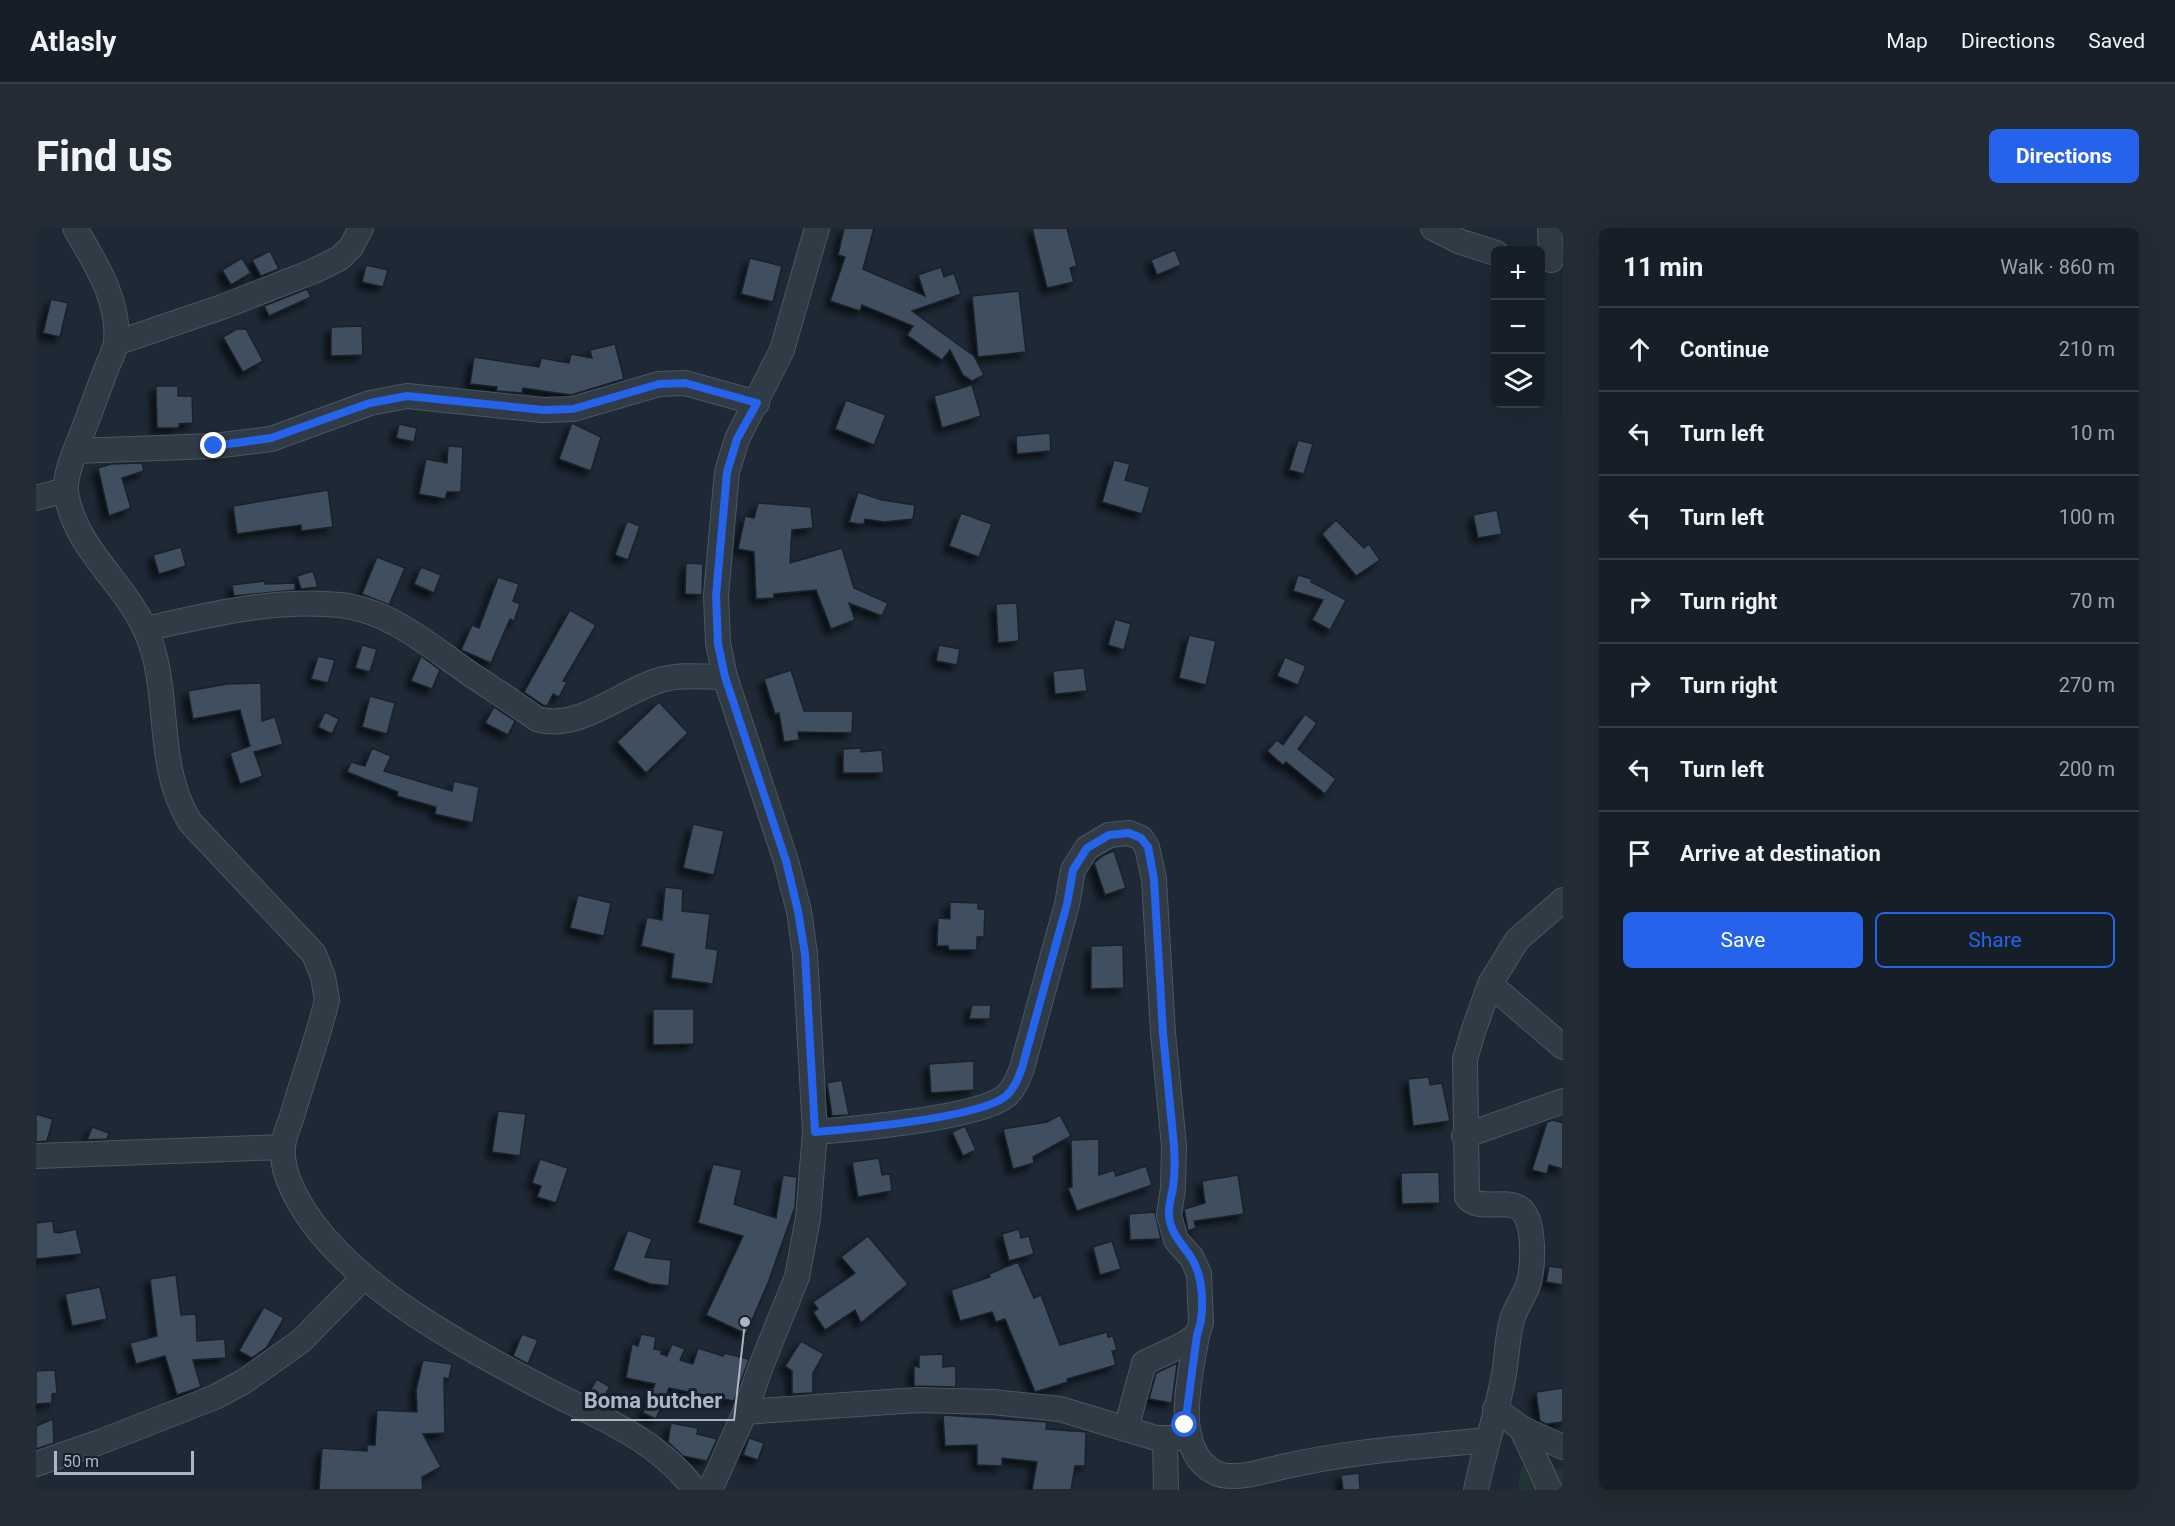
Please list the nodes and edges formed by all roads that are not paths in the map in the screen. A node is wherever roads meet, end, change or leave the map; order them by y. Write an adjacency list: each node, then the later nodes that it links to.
1 (75, 228): 8 (street)
2 (361, 228): 8 (street)
3 (817, 228): 9 (street)
4 (1433, 228): 6 (street)
5 (1550, 228): 7 (street)
6 (1491, 251)
7 (1552, 262)
8 (116, 343): 10 (street)
9 (757, 403): 10 (street); 14 (street)
10 (75, 451): 11 (street)
11 (66, 490): 12 (street); 13 (street)
12 (36, 498)
13 (145, 629): 14 (street); 21 (street)
14 (725, 677): 19 (street)
15 (1563, 900): 16 (street)
16 (1490, 984): 17 (street); 20 (street)
17 (1563, 1047)
18 (1563, 1101): 20 (street)
19 (815, 1132): 24 (street); 26 (street)
20 (1464, 1136): 25 (street)
21 (283, 1147): 22 (street); 23 (street)
22 (36, 1156)
23 (363, 1278): 33 (street); 34 (street)
24 (1197, 1335): 28 (street); 30 (street)
25 (1495, 1409): 27 (street); 31 (street)
26 (745, 1412): 28 (street); 35 (street)
27 (1521, 1428): 32 (street); 38 (street)
28 (1126, 1429): 29 (street)
29 (1165, 1438): 30 (street); 36 (street)
30 (1190, 1438): 31 (street)
31 (1486, 1440): 37 (street)
32 (1563, 1448)
33 (36, 1464)
34 (695, 1490)
35 (710, 1490)
36 (1166, 1490)
37 (1476, 1490)
38 (1550, 1490)

